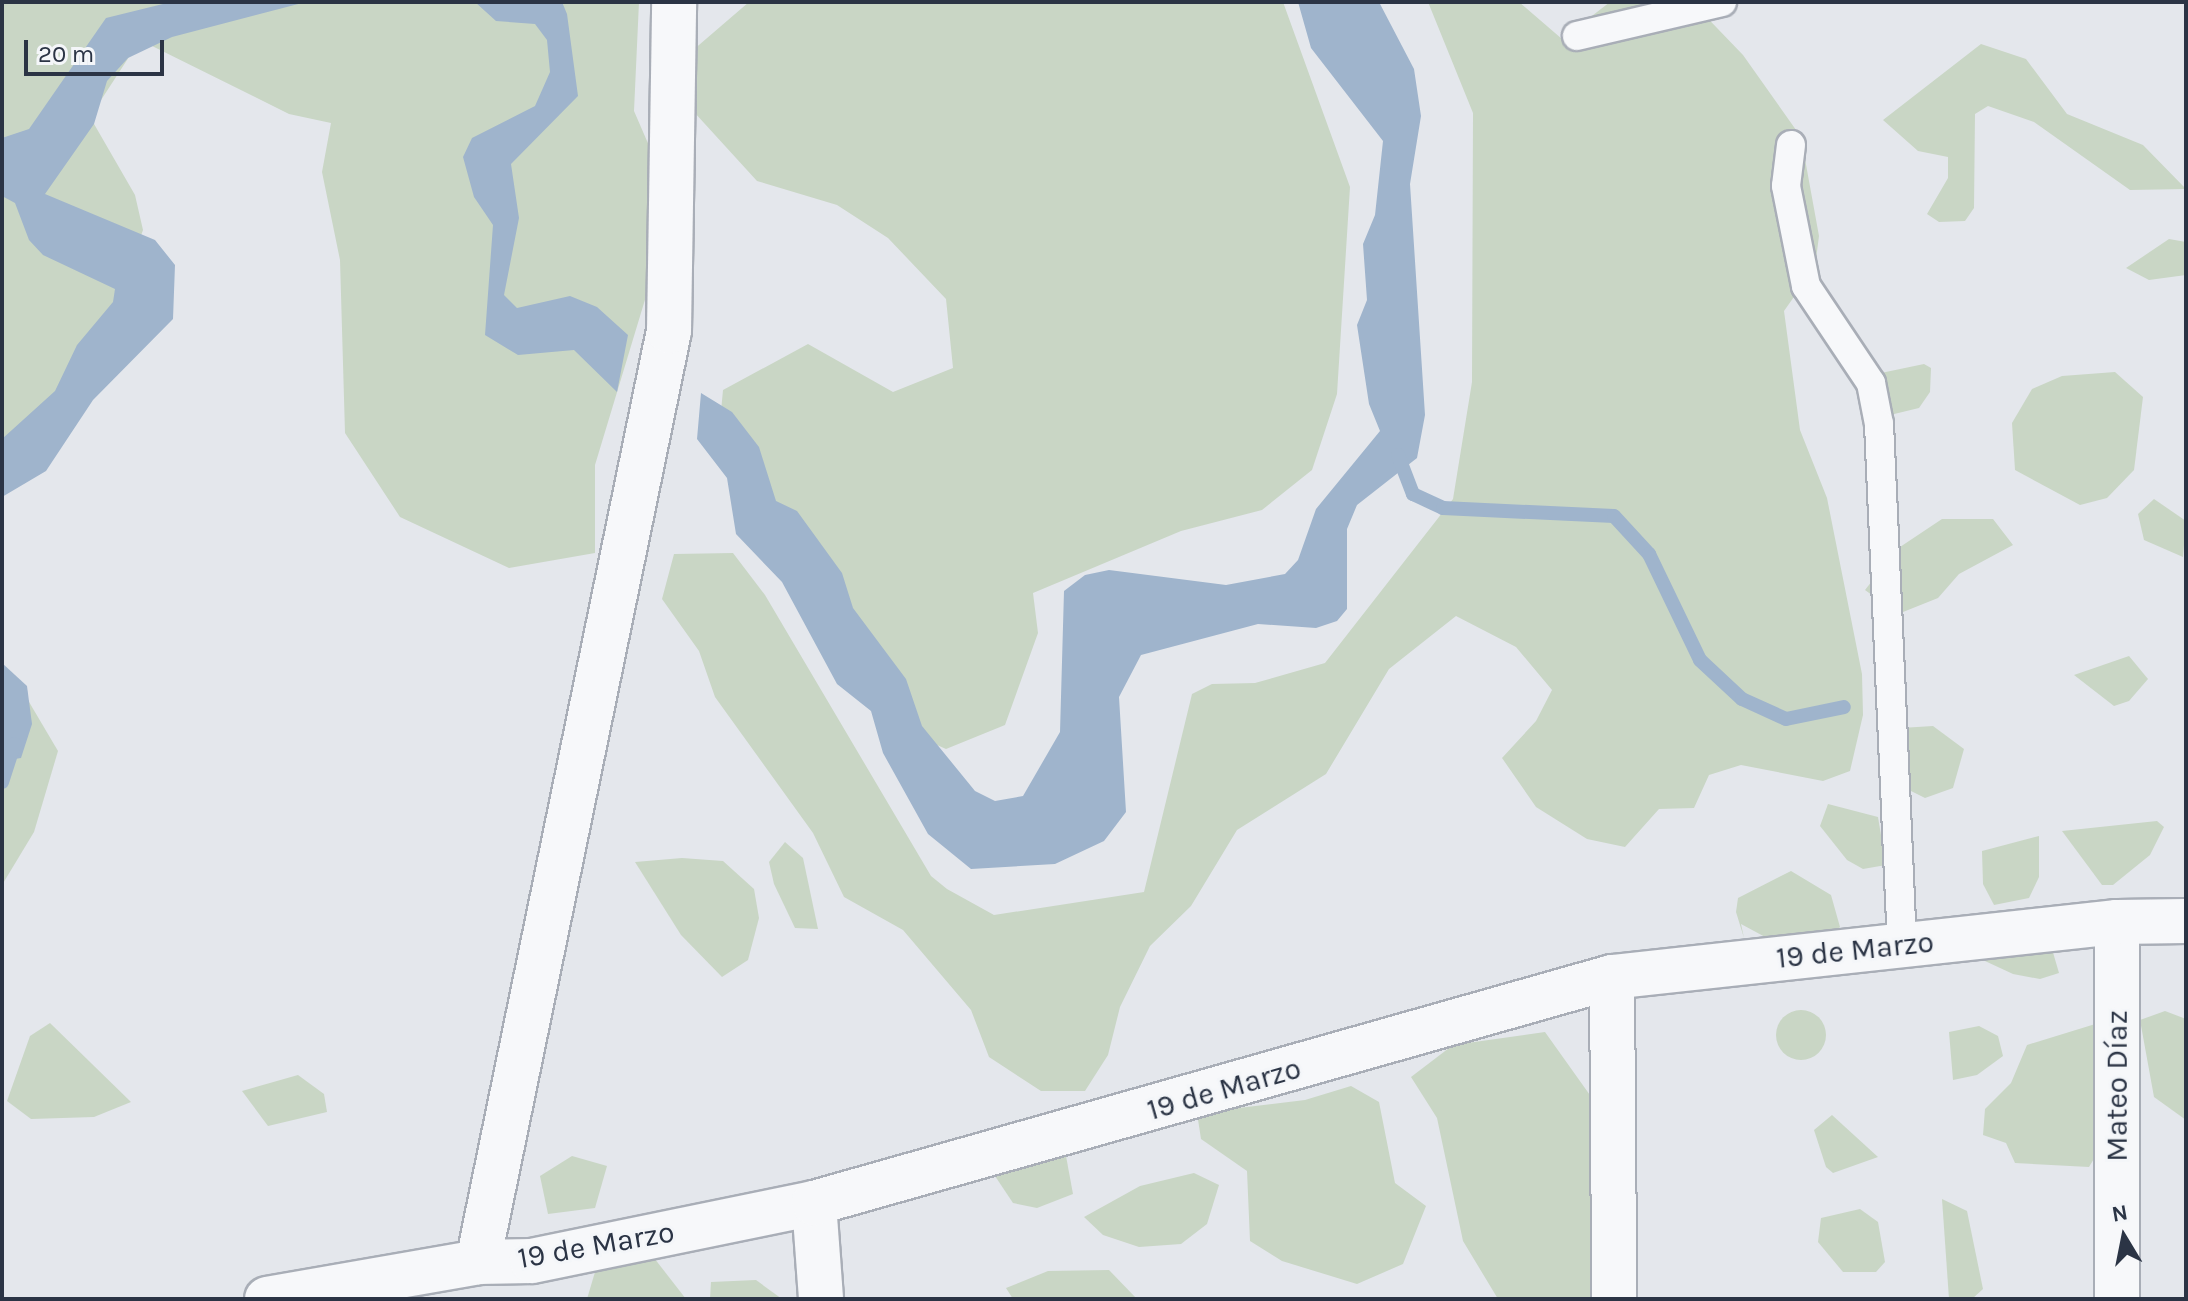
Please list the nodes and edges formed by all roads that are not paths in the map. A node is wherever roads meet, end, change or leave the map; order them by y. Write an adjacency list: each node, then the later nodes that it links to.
1 (674, 2): 10 (street)
2 (1722, 2): 3 (lane)
3 (1577, 36)
4 (1791, 145): 7 (lane)
5 (2186, 921): 6 (street, 19 de Marzo)
6 (2117, 922): 7 (street, 19 de Marzo); 14 (street, Mateo Díaz)
7 (1902, 945): 8 (street, 19 de Marzo)
8 (1612, 977): 9 (street, 19 de Marzo); 13 (street)
9 (814, 1203): 10 (street, 19 de Marzo); 12 (street)
10 (478, 1262): 11 (street, 19 de Marzo)
11 (267, 1299)
12 (821, 1299)
13 (1614, 1299)
14 (2117, 1299)

